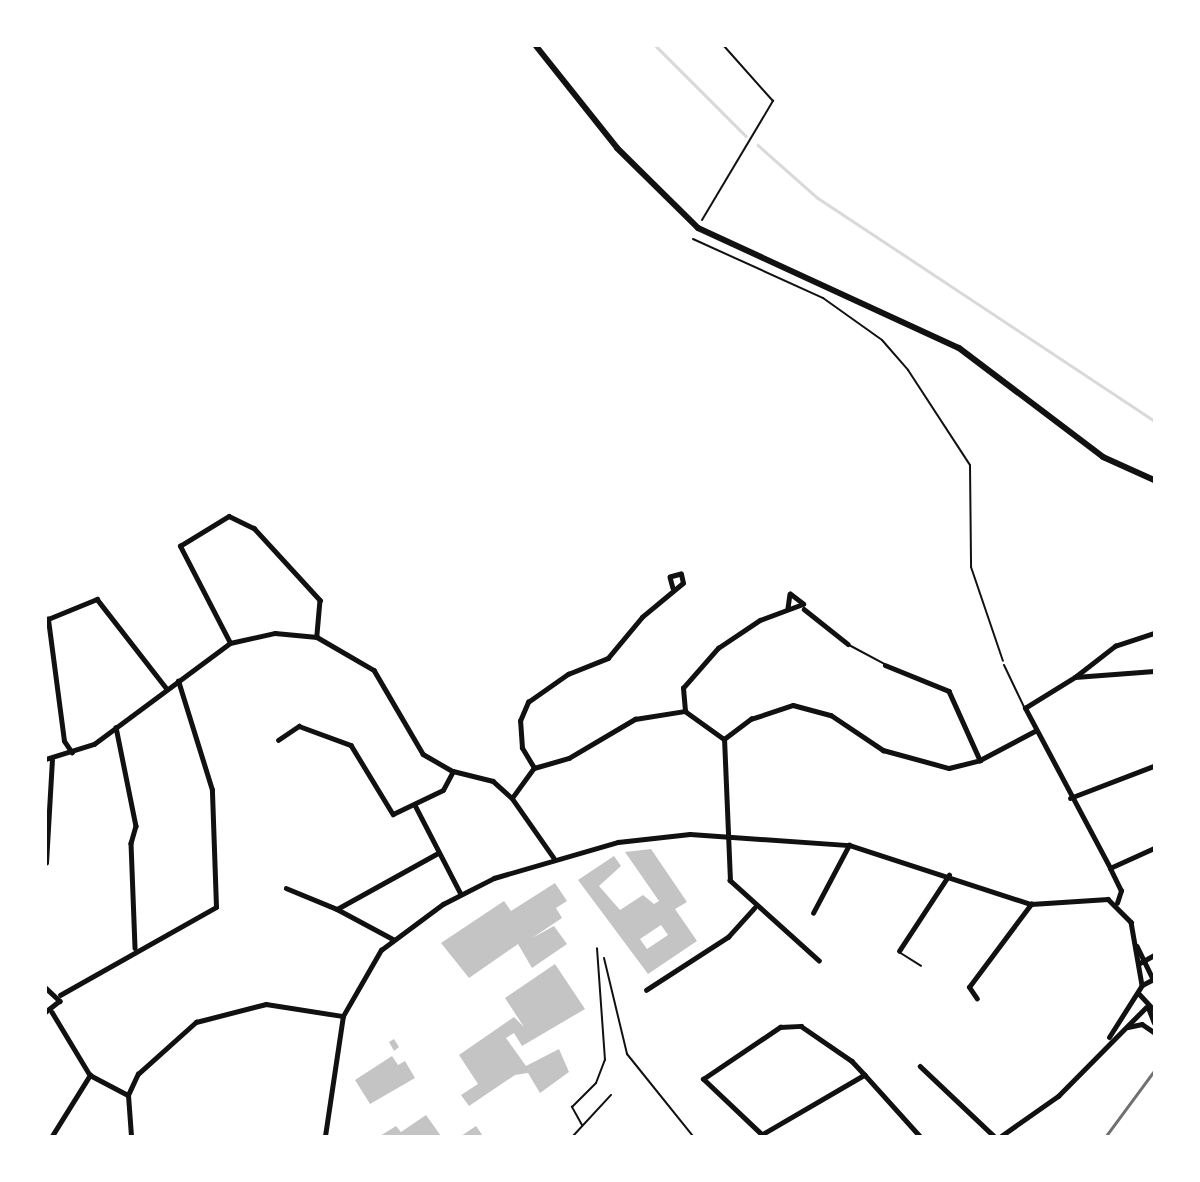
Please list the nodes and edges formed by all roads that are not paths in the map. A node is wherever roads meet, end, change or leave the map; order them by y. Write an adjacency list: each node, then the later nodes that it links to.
1 (536, 46): 2 (main road)
2 (1154, 480)
3 (673, 589): 26 (street)
4 (788, 608): 5 (street); 5 (street); 17 (street)
5 (804, 609): 9 (street)
6 (1154, 633): 13 (street)
7 (317, 637): 8 (street); 8 (street); 27 (street)
8 (230, 643): 14 (street)
9 (848, 645): 10 (lane)
10 (885, 665): 24 (street)
11 (1004, 665): 16 (lane)
12 (1154, 670): 13 (street)
13 (1075, 677): 16 (street)
14 (178, 681): 15 (street); 48 (street)
15 (167, 689): 18 (street); 22 (street)
16 (1025, 708): 19 (street)
17 (685, 711): 20 (street); 26 (street)
18 (116, 727): 22 (street); 48 (street)
19 (1035, 731): 24 (street); 29 (street)
20 (724, 739): 24 (street); 31 (street)
21 (278, 740): 30 (street)
22 (72, 753): 23 (street)
23 (49, 759): 36 (street)
24 (980, 760)
25 (1154, 766): 29 (street)
26 (534, 768): 28 (street)
27 (453, 771): 28 (street); 30 (street)
28 (512, 798): 35 (street)
29 (1070, 798): 37 (street)
30 (415, 805): 34 (street)
31 (724, 834): 32 (street); 35 (street); 43 (street)
32 (849, 845): 38 (street); 45 (street)
33 (1154, 848): 37 (street)
34 (439, 853): 40 (street); 44 (street)
35 (554, 858): 40 (street)
36 (46, 863)
37 (1110, 867): 41 (street)
38 (949, 875): 42 (street); 50 (street)
39 (286, 888): 44 (street)
40 (461, 894): 46 (street)
41 (1117, 903): 42 (street); 47 (street)
42 (1031, 904): 62 (street)
43 (754, 908): 53 (street); 59 (street)
44 (337, 909): 46 (street)
45 (813, 913)
46 (393, 939): 65 (street)
47 (1135, 942): 52 (street); 54 (street)
48 (135, 948): 61 (street)
49 (597, 949): 75 (lane)
50 (899, 951): 55 (lane)
51 (1154, 955): 52 (street)
52 (1144, 960): 54 (street); 56 (street)
53 (820, 961)
54 (1138, 964): 57 (street)
55 (921, 966)
56 (1154, 979): 57 (street)
57 (1142, 985): 60 (street)
58 (46, 988): 61 (street)
59 (646, 990)
60 (1139, 994): 63 (street); 69 (street)
61 (60, 995): 64 (street)
62 (977, 999)
63 (1150, 1008): 66 (street); 67 (street)
64 (49, 1012): 71 (street)
65 (343, 1016): 73 (street); 78 (street)
66 (1154, 1022)
67 (1117, 1032): 68 (street); 69 (street)
68 (1154, 1032)
69 (1099, 1051): 82 (street)
70 (920, 1066): 81 (street)
71 (90, 1075): 73 (street); 76 (street)
72 (865, 1075): 72 (street); 80 (street)
73 (128, 1095): 77 (street)
74 (611, 1095): 75 (lane)
75 (583, 1125): 79 (lane)
76 (52, 1136)
77 (131, 1136)
78 (325, 1136)
79 (573, 1136)
80 (920, 1136)
81 (994, 1136)
82 (1001, 1136)

